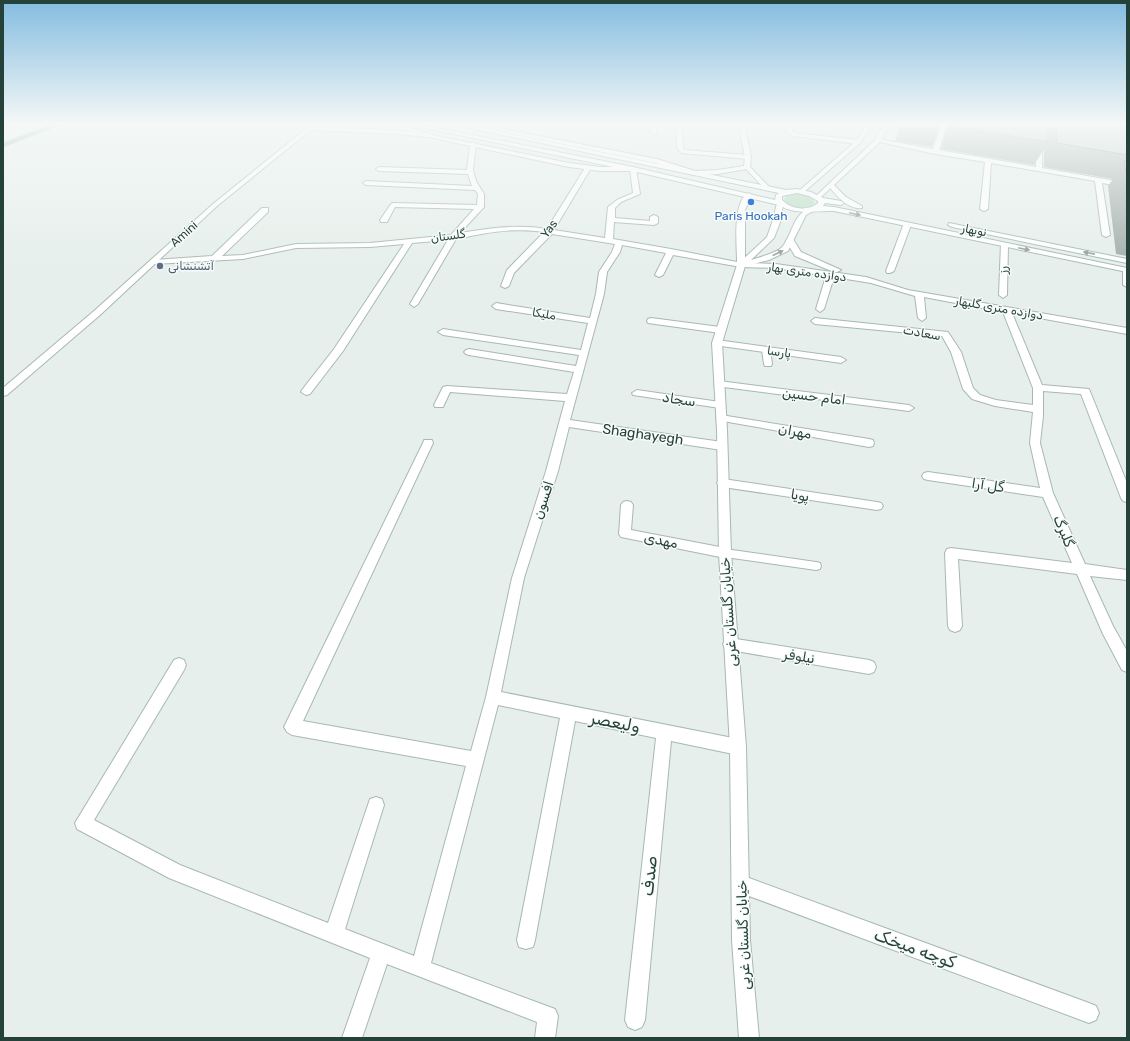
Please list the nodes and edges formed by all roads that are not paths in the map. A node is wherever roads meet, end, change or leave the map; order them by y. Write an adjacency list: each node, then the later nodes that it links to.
1 (256, 171): 45 (street, Amini)
2 (426, 171): 13 (street)
3 (586, 171): 35 (street, Yas)
4 (633, 171): 33 (street, افسون)
5 (640, 171): 23 (street)
6 (683, 171): 14 (street)
7 (727, 171): 14 (street)
8 (751, 171): 20 (street)
9 (825, 171): 21 (street)
10 (846, 171): 17 (street)
11 (987, 171): 29 (street)
12 (1042, 171): 15 (street)
13 (469, 172): 19 (street)
14 (695, 173): 20 (street)
15 (1098, 180): 18 (street); 36 (street)
16 (366, 183): 19 (street)
17 (831, 185): 24 (street); 27 (street)
18 (1127, 185)
19 (476, 188): 26 (street)
20 (768, 189): 22 (street)
21 (802, 191): 22 (street); 24 (street, نوبهار)
22 (786, 192): 25 (street, خیابان گلستان غربی)
23 (749, 195): 25 (street); 46 (street)
24 (819, 198): 27 (street, نوبهار); 28 (street)
25 (780, 203): 28 (street, نوبهار); 46 (street, خیابان گلستان غربی)
26 (480, 207): 32 (street); 37 (street)
27 (860, 207): 44 (street, نوبهار, one-way to 27)
28 (814, 209): 34 (street, نوبهار, one-way to 34); 39 (street)
29 (984, 209)
30 (265, 210): 43 (street)
31 (654, 217): 33 (street)
32 (384, 220)
33 (611, 220): 40 (street, افسون)
34 (907, 225): 41 (street, نوبهار); 48 (street)
35 (549, 232): 37 (street, گلستان); 40 (street, گلستان); 53 (street, Yas)
36 (1106, 235)
37 (453, 236): 38 (street, گلستان); 56 (street)
38 (410, 241): 43 (street, گلستان); 75 (street)
39 (790, 241): 46 (street, one-way to 39); 51 (street)
40 (614, 242): 42 (street, گلستان); 61 (street, افسون)
41 (1004, 245): 47 (street, نوبهار, one-way to 47); 55 (street, رز)
42 (671, 252): 46 (street, گلستان); 50 (street)
43 (215, 258): 45 (street, گلستان)
44 (1127, 261)
45 (154, 262): 76 (street, Amini)
46 (741, 265): 49 (street, دوازده متری بهار); 66 (street, خیابان گلستان غربی)
47 (1127, 270): 52 (street)
48 (890, 272)
49 (831, 274): 51 (street, دوازده متری بهار); 58 (street)
50 (659, 275)
51 (872, 281): 54 (street, دوازده متری گلبهار)
52 (1127, 285)
53 (505, 286)
54 (919, 294): 59 (street, دوازده متری گلبهار); 60 (street)
55 (1003, 294)
56 (414, 304)
57 (496, 306): 61 (street, ملیکا)
58 (820, 309)
59 (1006, 309): 64 (street, دوازده متری گلبهار); 74 (street, گلبرگ)
60 (922, 318)
61 (593, 321): 69 (street, افسون)
62 (651, 321): 66 (street, پارسا)
63 (815, 321): 81 (street, سعادت)
64 (1127, 331)
65 (443, 332): 69 (street)
66 (719, 337): 67 (street, پارسا); 73 (street, خیابان گلستان غربی)
67 (766, 350): 70 (street, پارسا); 71 (lane)
68 (468, 352): 72 (street)
69 (584, 353): 72 (street, افسون)
70 (841, 360)
71 (768, 364)
72 (579, 370): 78 (street, افسون)
73 (719, 384): 80 (street, امام حسین); 82 (street, خیابان گلستان غربی)
74 (1038, 388): 81 (street, گلبرگ); 90 (street)
75 (306, 392)
76 (3, 393)
77 (637, 393): 82 (street, سجاد)
78 (571, 398): 79 (street); 83 (street, افسون)
79 (439, 405)
80 (909, 408)
81 (1038, 409): 89 (street, گلبرگ)
82 (721, 411): 85 (street, مهران); 86 (street, خیابان گلستان غربی)
83 (565, 423): 86 (street, Shaghayegh); 102 (street, افسون)
84 (428, 443): 106 (street)
85 (869, 443)
86 (722, 446): 88 (street, خیابان گلستان غربی)
87 (928, 476): 89 (street, گل آرا)
88 (723, 483): 92 (street, پویا); 93 (street, خیابان گلستان غربی)
89 (1048, 493): 95 (street, گلبرگ)
90 (1127, 498)
91 (627, 505): 93 (street, مهدی)
92 (877, 506)
93 (725, 553): 94 (lane); 98 (street, خیابان گلستان غربی)
94 (816, 566)
95 (1079, 568): 96 (street); 97 (street); 100 (street, گلبرگ)
96 (1127, 574)
97 (955, 626)
98 (730, 644): 101 (street, نیلوفر); 105 (street, خیابان گلستان غربی)
99 (179, 665): 109 (street)
100 (1127, 665)
101 (869, 667)
102 (492, 697): 103 (street, ولیعصر); 106 (street, افسون)
103 (569, 713): 104 (street, ولیعصر); 110 (street)
104 (664, 732): 105 (street, ولیعصر); 114 (street, صدف)
105 (738, 747): 108 (street, خیابان گلستان غربی)
106 (475, 760): 112 (street)
107 (376, 805): 109 (street)
108 (741, 884): 113 (street, کوچه میخک); 117 (street, خیابان گلستان غربی)
109 (334, 934): 111 (street)
110 (526, 940)
111 (381, 953): 112 (street); 115 (street)
112 (420, 968): 116 (street)
113 (1089, 1013)
114 (635, 1020)
115 (352, 1038)
116 (545, 1038)
117 (749, 1038)

